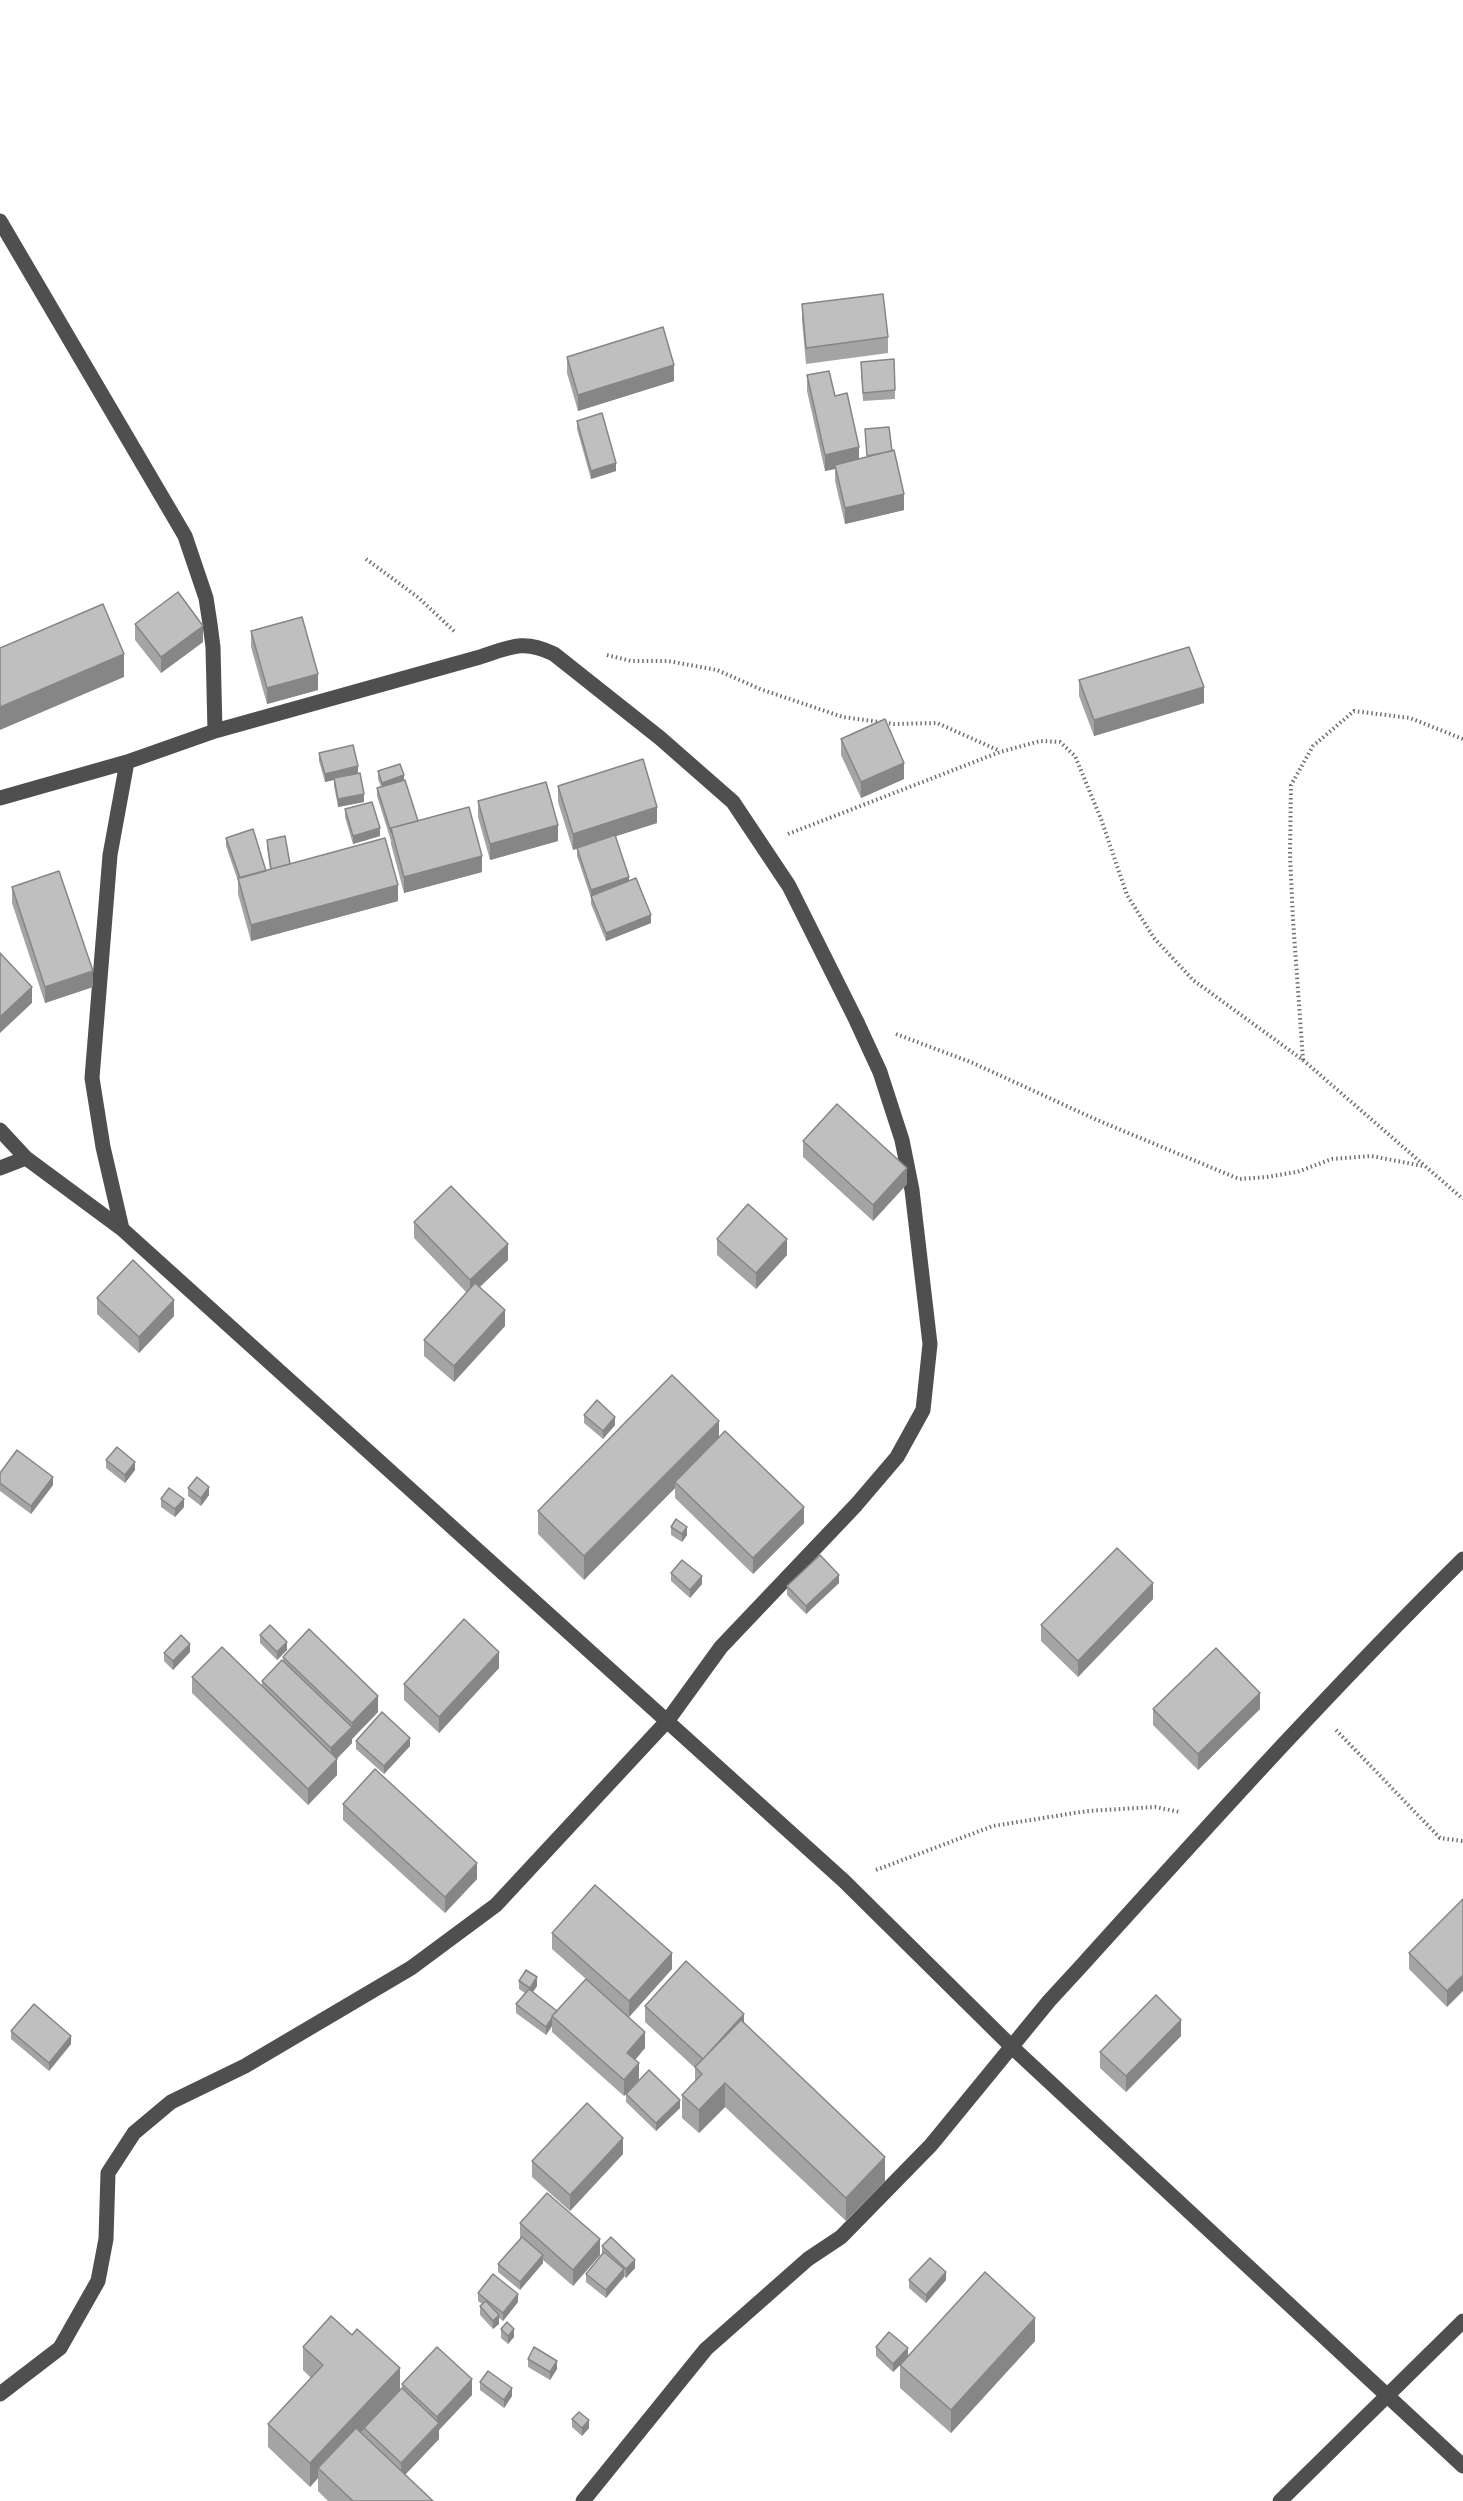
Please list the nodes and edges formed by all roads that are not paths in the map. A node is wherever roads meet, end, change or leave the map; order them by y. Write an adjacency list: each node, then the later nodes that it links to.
1 (0, 221): 2 (street)
2 (215, 731): 3 (street); 10 (street)
3 (127, 762): 4 (street); 8 (street)
4 (0, 798)
5 (0, 1130): 6 (street)
6 (26, 1158): 7 (street); 8 (street)
7 (0, 1168)
8 (122, 1229): 10 (street)
9 (1463, 1559): 11 (street)
10 (669, 1720): 11 (street); 13 (street)
11 (1013, 2048): 14 (street); 16 (street)
12 (1463, 2321): 14 (street)
13 (0, 2394)
14 (1388, 2396): 15 (street); 17 (street)
15 (1463, 2466)
16 (583, 2501)
17 (1280, 2501)

